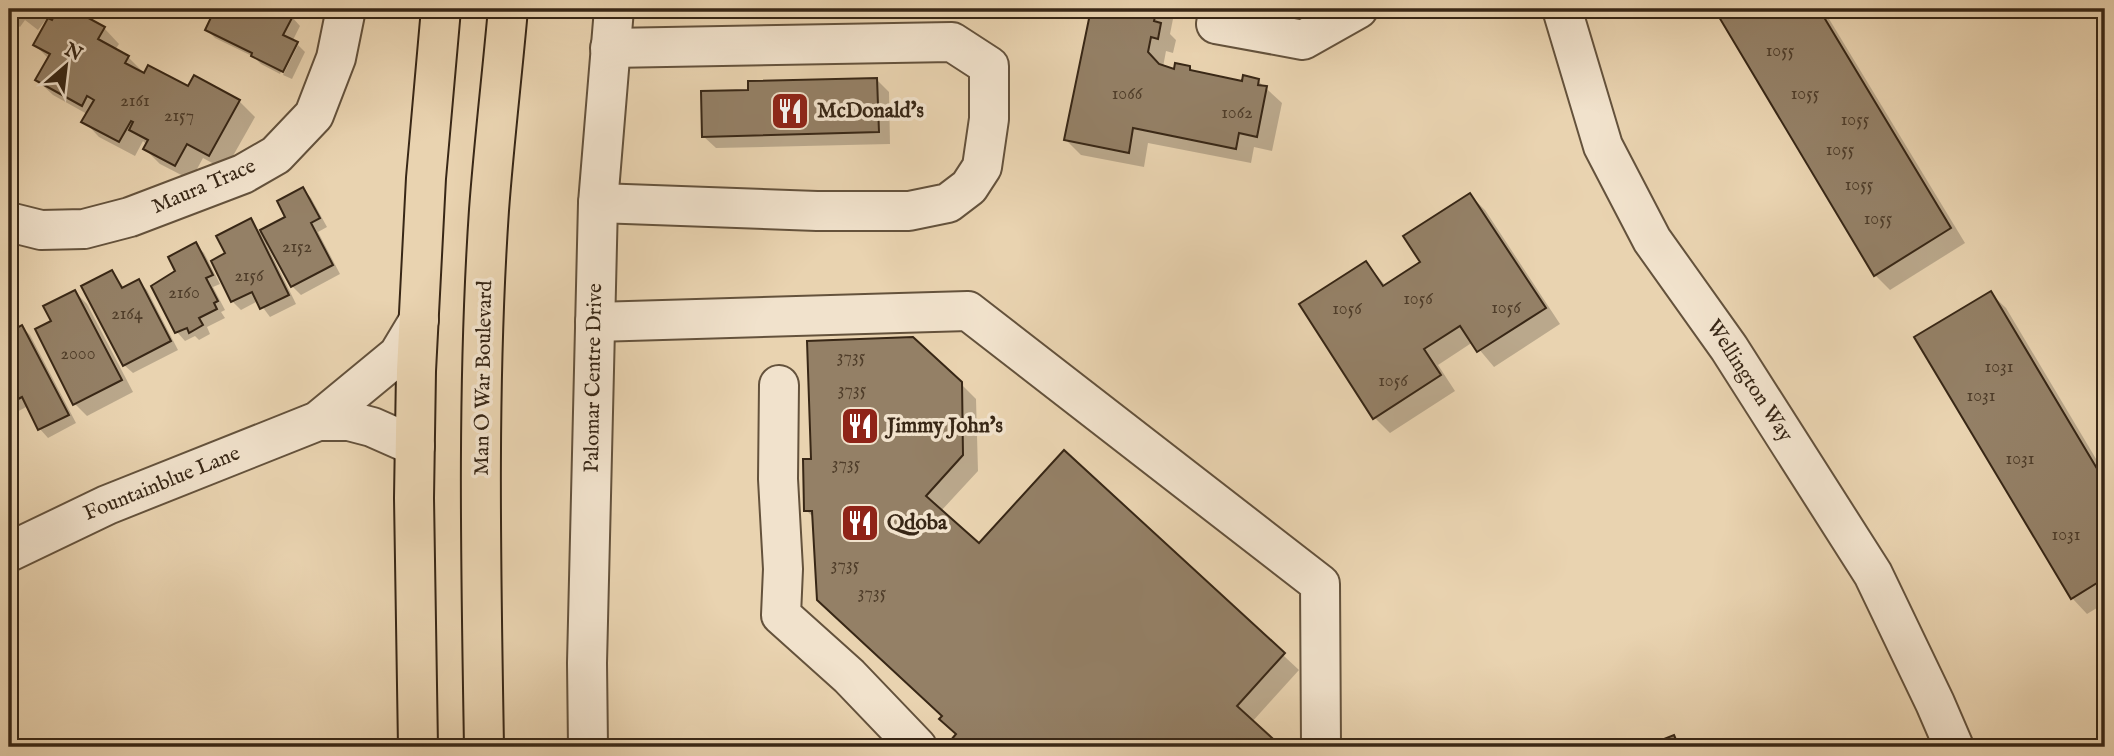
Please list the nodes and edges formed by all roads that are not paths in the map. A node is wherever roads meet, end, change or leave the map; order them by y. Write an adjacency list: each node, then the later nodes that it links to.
1 (346, 9): 11 (street, Maura Trace)
2 (441, 9): 12 (main road)
3 (508, 9): 19 (main road, Man O War Boulevard)
4 (614, 9): 9 (street, Palomar Centre Drive)
5 (1219, 9): 8 (street)
6 (1358, 9): 8 (street)
7 (1562, 9): 23 (street, Wellington Way)
8 (1315, 22)
9 (610, 48): 10 (street, Palomar Centre Drive); 10 (street)
10 (598, 203): 13 (street, Palomar Centre Drive)
11 (9, 222)
12 (419, 320): 15 (street); 16 (main road)
13 (595, 322): 20 (street, Palomar Centre Drive); 22 (street)
14 (779, 385): 21 (street)
15 (318, 421): 16 (street); 17 (street, Fountainblue Lane)
16 (415, 446): 18 (main road)
17 (9, 552)
18 (418, 747)
19 (484, 747)
20 (588, 747)
21 (917, 747)
22 (1321, 747)
23 (1954, 747)

